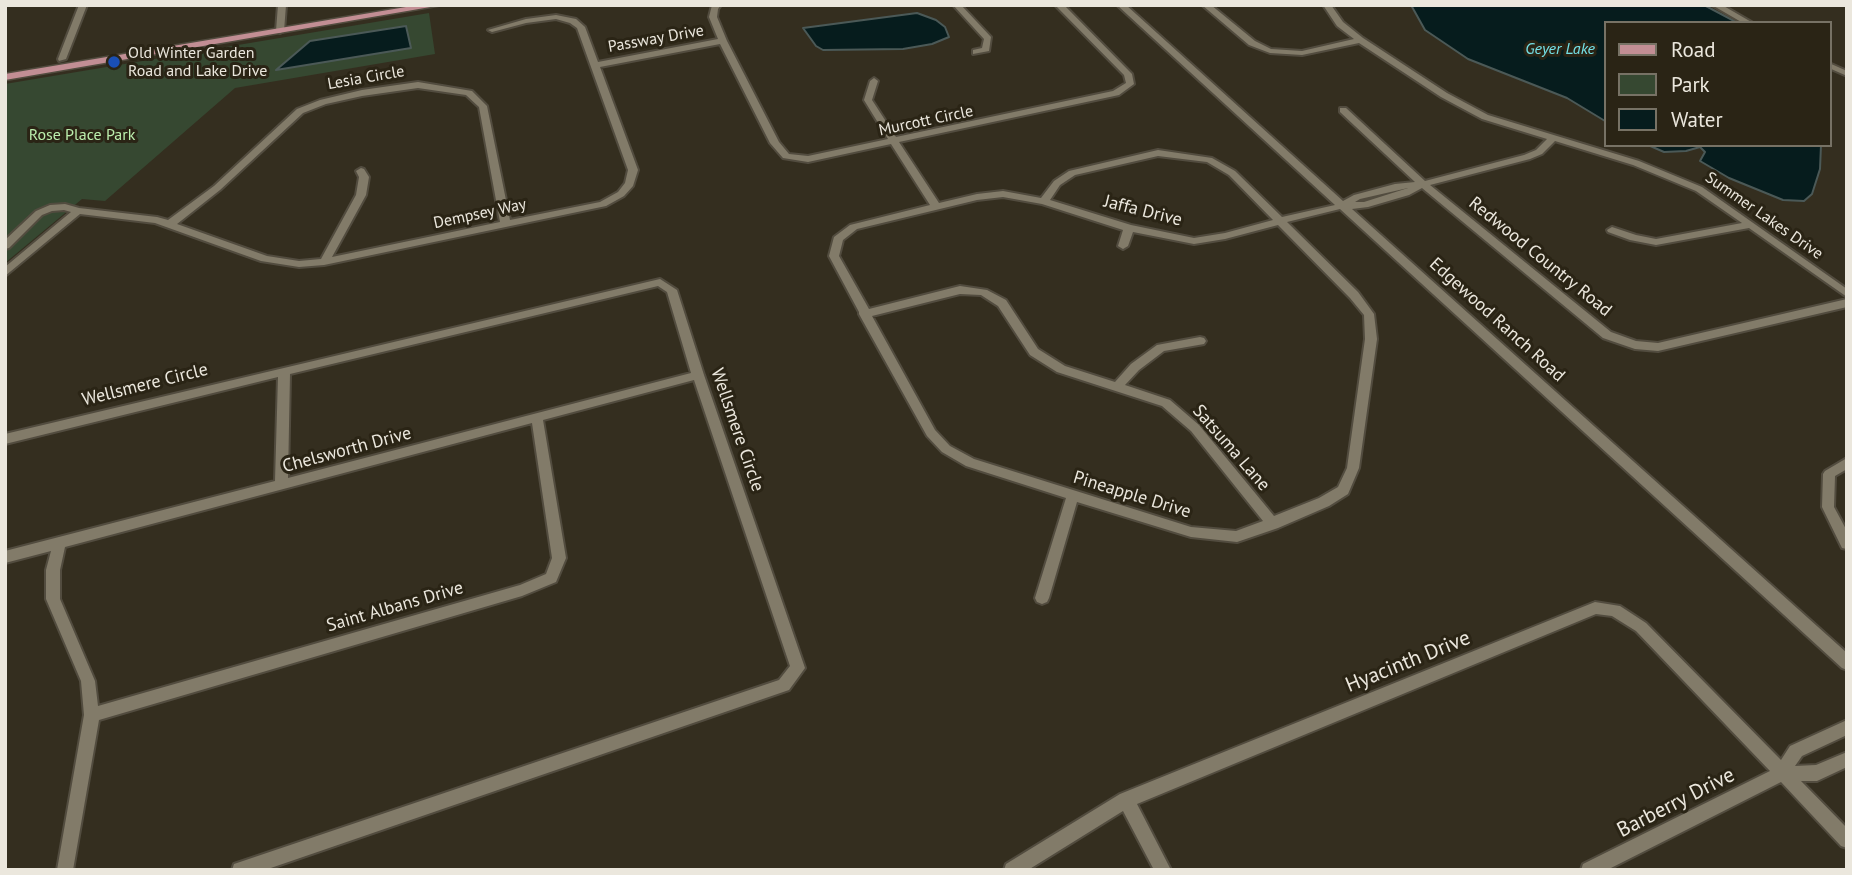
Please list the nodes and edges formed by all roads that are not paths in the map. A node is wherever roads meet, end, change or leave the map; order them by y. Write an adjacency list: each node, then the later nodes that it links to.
1 (83, 5): 18 (street)
2 (282, 5): 13 (street)
3 (392, 5): 13 (main road)
4 (437, 5): 13 (main road)
5 (717, 5): 16 (street, Murcott Circle)
6 (957, 5): 17 (street)
7 (1059, 5): 27 (street, Murcott Circle)
8 (1121, 5): 31 (street, Edgewood Ranch Road)
9 (1206, 5): 15 (street)
10 (1327, 5): 15 (street, Summer Lakes Drive)
11 (1716, 5): 12 (street)
12 (1745, 21)
13 (280, 28): 18 (main road); 23 (main road)
14 (492, 30): 19 (street, Dempsey Way)
15 (1360, 40): 26 (street, Summer Lakes Drive)
16 (723, 41): 19 (street, Passway Drive); 27 (street, Murcott Circle)
17 (976, 52)
18 (62, 59): 21 (main road)
19 (595, 65): 37 (street, Dempsey Way)
20 (1831, 66): 22 (street)
21 (5, 69)
22 (1847, 74)
23 (5, 77)
24 (874, 81): 27 (street)
25 (1343, 110): 29 (street)
26 (1552, 139): 29 (street, Jaffa Drive); 36 (street, Summer Lakes Drive)
27 (894, 142): 32 (street)
28 (360, 171): 42 (street)
29 (1423, 184): 31 (street, Jaffa Drive); 45 (street, Redwood Country Road)
30 (1044, 201): 32 (street, Jaffa Drive); 34 (street, Pineapple Drive); 38 (street, Jaffa Drive)
31 (1342, 206): 34 (street, Jaffa Drive); 61 (street, Edgewood Ranch Road)
32 (936, 207): 46 (street, Pineapple Drive)
33 (78, 211): 35 (street, Dempsey Way); 40 (street, Dempsey Way); 43 (street)
34 (1280, 221): 38 (street, Jaffa Drive); 56 (street, Pineapple Drive)
35 (171, 223): 37 (street, Lesia Circle); 42 (street, Dempsey Way)
36 (1751, 224): 39 (street); 44 (street, Summer Lakes Drive)
37 (506, 225): 42 (street, Dempsey Way)
38 (1129, 228): 41 (street)
39 (1612, 230)
40 (5, 246)
41 (1123, 246)
42 (324, 262)
43 (6, 271)
44 (1847, 294)
45 (1847, 303)
46 (864, 314): 50 (street, Satsuma Lane); 55 (street, Pineapple Drive)
47 (1200, 341): 50 (street)
48 (284, 372): 49 (street, Wellsmere Circle); 52 (street, Wellsmere Circle); 54 (street)
49 (698, 375): 51 (street, Chelsworth Drive); 69 (street, Wellsmere Circle)
50 (1118, 386): 56 (street, Satsuma Lane)
51 (537, 418): 54 (street, Chelsworth Drive); 62 (street, Saint Albans Drive)
52 (5, 439)
53 (1847, 463): 58 (street)
54 (281, 485): 57 (street, Chelsworth Drive)
55 (1073, 495): 56 (street, Pineapple Drive); 60 (street)
56 (1273, 524)
57 (59, 544): 59 (street, Chelsworth Drive); 62 (street)
58 (1847, 544)
59 (5, 557)
60 (1042, 598)
61 (1847, 663)
62 (92, 715): 68 (street)
63 (1847, 727): 65 (street, Barberry Drive)
64 (1847, 758): 65 (street, Barberry Drive)
65 (1781, 774): 66 (street, Hyacinth Drive); 67 (street); 72 (street, Barberry Drive)
66 (1126, 800): 70 (street, Hyacinth Drive); 71 (street)
67 (1847, 840)
68 (65, 870)
69 (240, 870)
70 (1012, 870)
71 (1163, 870)
72 (1589, 870)

